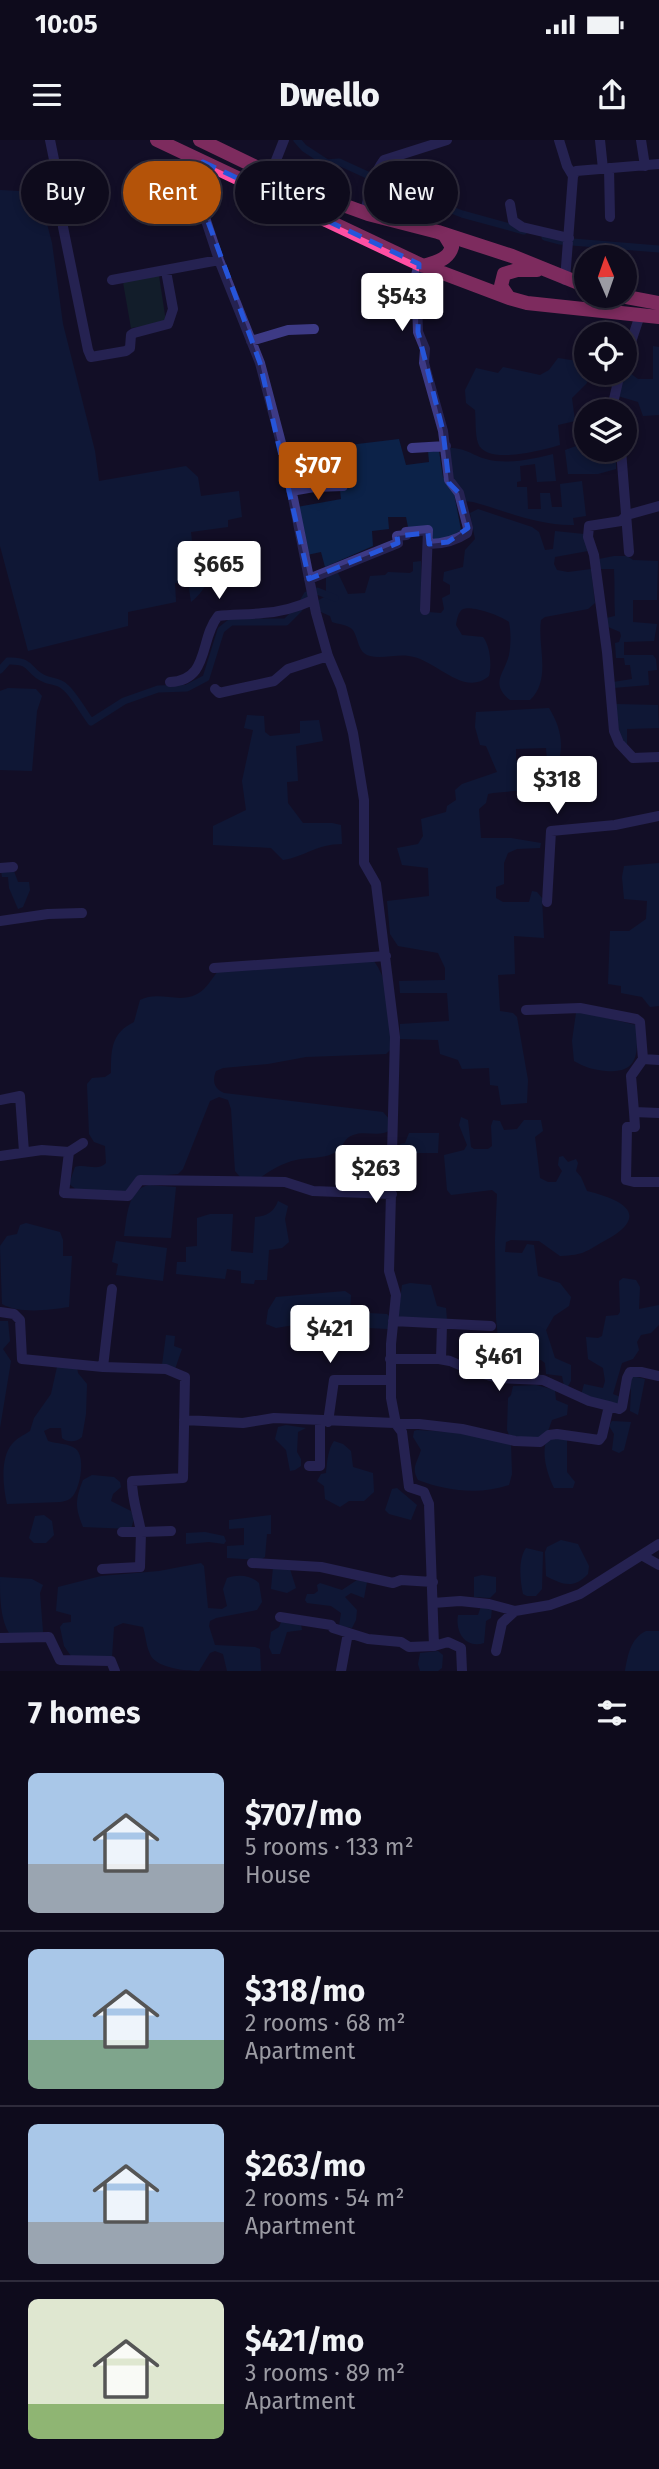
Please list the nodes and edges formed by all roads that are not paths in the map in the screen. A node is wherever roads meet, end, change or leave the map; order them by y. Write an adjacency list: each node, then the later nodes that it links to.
1 (50, 140): 28 (street)
2 (157, 140): 10 (highway)
3 (200, 140): 11 (highway)
4 (208, 140): 12 (highway)
5 (284, 140): 13 (street)
6 (447, 140): 14 (street)
7 (559, 140): 19 (street)
8 (600, 140): 17 (street)
9 (641, 140): 16 (street)
10 (201, 161)
11 (245, 161)
12 (248, 161)
13 (276, 161)
14 (383, 161)
15 (659, 164): 16 (street)
16 (645, 166): 17 (street)
17 (606, 169): 19 (street); 21 (street)
18 (221, 171): 27 (highway)
19 (573, 176): 25 (street)
20 (509, 204): 25 (street)
21 (610, 217)
22 (207, 224): 26 (street)
23 (406, 224): 24 (highway)
24 (444, 234): 27 (highway); 29 (highway)
25 (569, 238): 30 (street)
26 (219, 260): 28 (street); 40 (street)
27 (421, 265): 33 (highway); 41 (street)
28 (166, 271): 31 (street)
29 (545, 271): 30 (highway); 33 (highway)
30 (565, 279): 32 (highway)
31 (112, 280)
32 (574, 282)
33 (509, 298): 36 (highway)
34 (637, 299): 35 (highway)
35 (659, 303)
36 (639, 315): 37 (highway); 38 (street)
37 (659, 317)
38 (637, 322)
39 (314, 329): 40 (street)
40 (251, 341): 45 (street)
41 (446, 446): 42 (street); 48 (street)
42 (412, 448)
43 (622, 462): 47 (street)
44 (343, 486): 45 (street)
45 (291, 491): 50 (street)
46 (659, 506): 47 (street)
47 (627, 515): 49 (street); 56 (street)
48 (429, 544): 50 (street); 52 (street)
49 (629, 552)
50 (309, 579): 51 (street)
51 (313, 600): 53 (street); 54 (street)
52 (425, 610)
53 (328, 656): 55 (street); 63 (street)
54 (170, 682)
55 (215, 689)
56 (659, 757)
57 (659, 816): 60 (street)
58 (13, 867): 59 (street)
59 (0, 868)
60 (547, 901)
61 (82, 913): 62 (street)
62 (0, 921)
63 (386, 956): 64 (street); 76 (street)
64 (214, 968)
65 (526, 1010): 66 (street)
66 (643, 1059): 67 (street); 69 (street)
67 (659, 1060)
68 (0, 1100): 72 (street)
69 (634, 1112): 70 (street); 75 (street)
70 (659, 1113)
71 (83, 1143): 73 (street)
72 (24, 1152): 73 (street); 74 (street)
73 (69, 1152): 76 (street)
74 (0, 1156)
75 (659, 1182)
76 (392, 1194): 79 (street)
77 (112, 1289): 84 (street)
78 (0, 1312): 84 (street)
79 (393, 1321): 80 (street); 82 (street)
80 (442, 1324): 81 (street); 83 (street)
81 (491, 1326)
82 (390, 1359): 83 (street); 86 (street)
83 (441, 1359): 87 (street)
84 (103, 1367): 88 (street)
85 (659, 1376): 87 (street)
86 (391, 1380): 89 (street); 90 (street)
87 (609, 1406): 90 (street)
88 (184, 1420): 89 (street); 94 (street)
89 (324, 1421): 90 (street); 91 (street)
90 (396, 1424): 100 (street)
91 (309, 1466)
92 (171, 1531): 94 (street)
93 (122, 1532): 94 (street)
94 (141, 1532): 99 (street)
95 (659, 1544): 96 (street)
96 (643, 1556): 98 (street); 102 (street)
97 (252, 1563): 100 (street)
98 (659, 1565)
99 (102, 1569)
100 (433, 1581): 101 (street)
101 (433, 1603): 102 (street); 106 (street)
102 (515, 1611): 107 (street)
103 (280, 1617): 104 (street)
104 (348, 1633): 106 (street); 109 (street)
105 (0, 1638): 108 (street)
106 (434, 1646): 110 (street)
107 (496, 1651)
108 (115, 1671)
109 (341, 1671)
110 (462, 1671)

